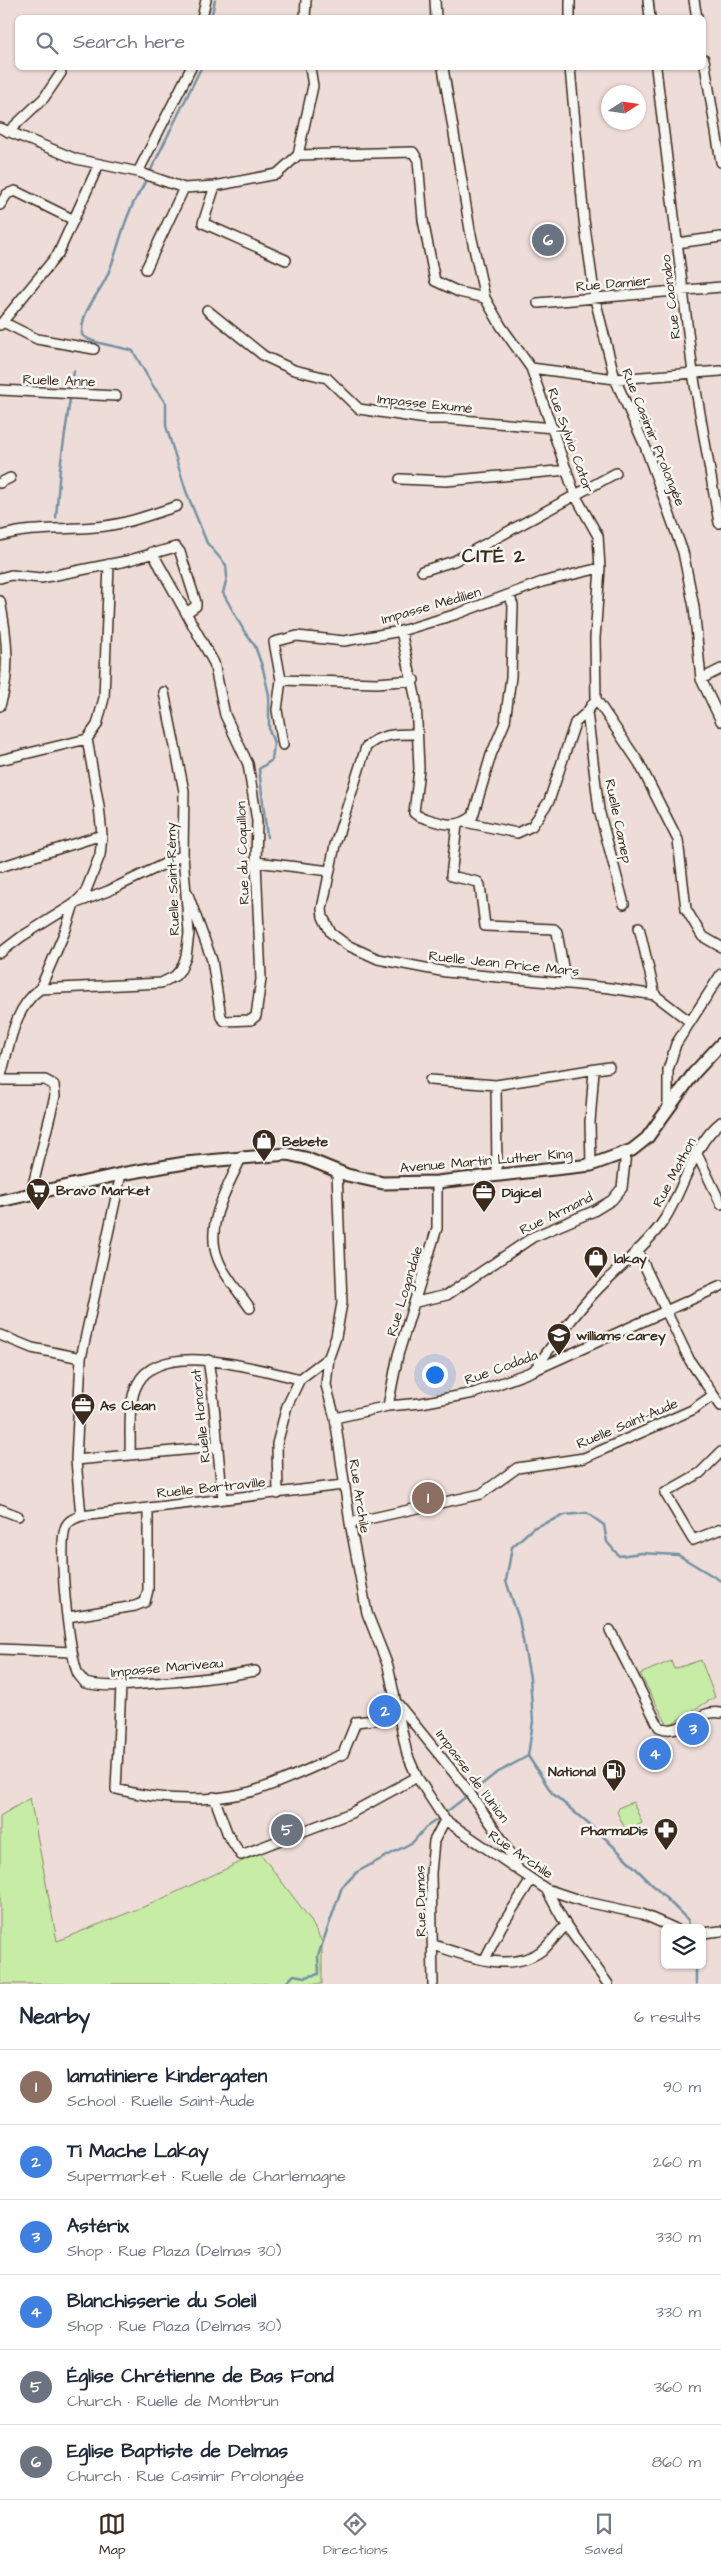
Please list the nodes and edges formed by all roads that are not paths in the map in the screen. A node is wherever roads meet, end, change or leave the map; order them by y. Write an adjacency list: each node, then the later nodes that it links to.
1 (206, 0): 7 (street)
2 (306, 0): 8 (street)
3 (435, 0): 9 (street)
4 (570, 0): 10 (street)
5 (648, 0): 11 (street)
6 (694, 0): 12 (street)
7 (203, 15)
8 (305, 15)
9 (436, 15)
10 (570, 15)
11 (650, 15)
12 (696, 15)
13 (190, 70): 24 (street)
14 (310, 70): 21 (street)
15 (443, 70): 35 (street, Rue Sylvio Cator)
16 (570, 70): 36 (street, Rue Casimir Prolongée)
17 (656, 70): 30 (street, Rue Caonabo)
18 (706, 70): 22 (street)
19 (61, 73): 20 (street)
20 (4, 130): 23 (street)
21 (298, 155): 25 (street); 35 (street)
22 (721, 162)
23 (99, 164): 24 (street); 28 (street)
24 (144, 174): 26 (street)
25 (215, 186): 26 (street); 31 (street)
26 (184, 188): 32 (street)
27 (0, 206): 28 (street)
28 (74, 220): 39 (street)
29 (721, 237): 30 (street)
30 (677, 243): 34 (street, Rue Caonabo)
31 (286, 260)
32 (146, 269)
33 (721, 287): 34 (street, Rue Damier)
34 (683, 291): 36 (street, Rue Damier); 43 (street, Rue Caonabo)
35 (486, 298): 41 (street, Rue Sylvio Cator)
36 (595, 299): 37 (street, Rue Damier); 44 (street, Rue Casimir Prolongée)
37 (538, 303)
38 (207, 310): 47 (street, Impasse Exumé)
39 (2, 324): 40 (street)
40 (94, 349)
41 (531, 368): 44 (street); 47 (street, Rue Sylvio Cator)
42 (721, 371): 43 (street)
43 (693, 373): 44 (street); 55 (street, Rue Caonabo)
44 (614, 379): 67 (street, Rue Casimir Prolongée)
45 (0, 390): 46 (street, Ruelle Anne)
46 (116, 396)
47 (553, 428): 48 (street, Rue Sylvio Cator)
48 (566, 470): 51 (street); 53 (street, Rue Sylvio Cator)
49 (616, 473): 53 (street)
50 (10, 478): 52 (street)
51 (400, 479)
52 (0, 482)
53 (575, 495): 59 (street, Rue Sylvio Cator); 60 (street)
54 (177, 506): 56 (street)
55 (719, 523)
56 (0, 536)
57 (152, 552): 58 (street); 64 (street, Rue du Coquillon); 64 (street)
58 (109, 564): 61 (street); 76 (street)
59 (600, 568): 62 (street, Impasse Médilien); 71 (street, Rue Sylvio Cator)
60 (422, 571)
61 (0, 578)
62 (509, 595): 65 (street, Impasse Médilien); 79 (street)
63 (0, 601): 72 (street)
64 (186, 613): 82 (street, Rue du Coquillon)
65 (402, 631): 68 (street, Impasse Médilien); 69 (street)
66 (721, 669): 67 (street)
67 (702, 679): 74 (street, Rue Casimir Prolongée)
68 (281, 680): 69 (street); 77 (street)
69 (414, 680): 75 (street)
70 (164, 692): 81 (street, Ruelle Saint-Rémy)
71 (596, 699): 73 (street); 89 (street)
72 (0, 706)
73 (587, 712): 79 (street); 87 (street, Ruelle Camep)
74 (721, 722)
75 (417, 734): 79 (street); 84 (street)
76 (87, 739): 78 (street); 80 (street)
77 (284, 745)
78 (0, 760)
79 (461, 824): 92 (street)
80 (102, 835): 83 (street); 86 (street)
81 (183, 855): 85 (street, Ruelle Saint-Rémy); 86 (street)
82 (256, 862): 84 (street); 85 (street, Rue du Coquillon)
83 (0, 867)
84 (330, 871): 92 (street, Ruelle Jean Price Mars)
85 (187, 892): 93 (street, Ruelle Saint-Rémy)
86 (74, 904): 90 (street); 93 (street)
87 (624, 904)
88 (639, 927): 94 (street)
89 (721, 947)
90 (0, 953)
91 (721, 974): 95 (street)
92 (566, 984): 94 (street, Ruelle Jean Price Mars)
93 (40, 989): 99 (street)
94 (655, 996): 95 (street, Ruelle Jean Price Mars)
95 (689, 1021): 102 (street)
96 (721, 1044): 102 (main road, Avenue Martin Luther King)
97 (609, 1068): 98 (street)
98 (594, 1070): 101 (street); 107 (street)
99 (0, 1079): 112 (street)
100 (430, 1080): 101 (street)
101 (496, 1085): 110 (street)
102 (668, 1110): 104 (main road, Avenue Martin Luther King)
103 (721, 1122): 105 (street, Rue Mathon)
104 (626, 1153): 107 (main road, Avenue Martin Luther King); 117 (street, Rue Armand)
105 (697, 1154): 114 (street); 115 (street, Rue Mathon)
106 (242, 1156): 108 (main road, Avenue Martin Luther King); 109 (main road, Avenue Martin Luther King); 118 (street)
107 (591, 1165): 110 (main road, Avenue Martin Luther King)
108 (337, 1172): 111 (main road, Avenue Martin Luther King); 121 (street, Rue Archile)
109 (121, 1174): 112 (main road, Avenue Martin Luther King); 122 (street)
110 (497, 1174): 111 (main road, Avenue Martin Luther King)
111 (438, 1182): 117 (street, Rue Logandale)
112 (31, 1193): 113 (main road, Avenue Martin Luther King)
113 (0, 1201)
114 (721, 1204)
115 (636, 1250): 119 (street); 124 (street, Rue Mathon)
116 (721, 1286): 119 (street, Rue Codada)
117 (416, 1302): 127 (street, Rue Logandale)
118 (250, 1308)
119 (667, 1310): 124 (street, Rue Codada); 126 (street)
120 (0, 1335): 122 (street)
121 (329, 1356): 125 (street); 129 (street, Rue Archile)
122 (81, 1358): 133 (street)
123 (208, 1360): 125 (street, Ruelle Honorat); 130 (street, Ruelle Honorat); 132 (street, Ruelle Honorat)
124 (533, 1371): 127 (street, Rue Codada)
125 (300, 1379): 135 (street)
126 (712, 1396): 128 (street); 141 (street, Ruelle Saint-Aude)
127 (388, 1406): 129 (street, Rue Codada)
128 (721, 1406)
129 (335, 1418): 134 (street, Rue Archile)
130 (216, 1447): 132 (street); 136 (street, Ruelle Honorat)
131 (721, 1452): 142 (street)
132 (130, 1455): 133 (street)
133 (76, 1460): 140 (street)
134 (343, 1485): 135 (street, Ruelle Bartraville); 141 (street, Rue Archile)
135 (278, 1494): 136 (street, Ruelle Bartraville)
136 (223, 1498): 138 (street, Ruelle Bartraville)
137 (0, 1508): 139 (street)
138 (148, 1508): 140 (street, Ruelle Bartraville); 143 (street)
139 (18, 1516)
140 (81, 1516): 143 (street)
141 (350, 1523): 149 (street, Rue Archile)
142 (721, 1529)
143 (68, 1617): 146 (street)
144 (610, 1630): 150 (street)
145 (0, 1649): 146 (street)
146 (72, 1652): 148 (street, Impasse Mariveau)
147 (255, 1671): 148 (street, Impasse Mariveau)
148 (121, 1686): 153 (street)
149 (398, 1704): 151 (street, Rue Archile); 155 (street, Impasse de l'Union)
150 (721, 1714)
151 (399, 1717): 152 (street, Rue Archile); 153 (street)
152 (417, 1778): 153 (street); 154 (street, Rue Archile)
153 (214, 1798)
154 (442, 1817): 155 (street, Rue Archile); 162 (street, Rue Dumas)
155 (519, 1871): 156 (street, Rue Archile)
156 (531, 1880): 157 (street, Rue Archile); 163 (street)
157 (546, 1889): 158 (street, Rue Archile); 159 (street)
158 (665, 1924)
159 (566, 1925): 163 (street); 165 (street)
160 (721, 1931): 161 (street)
161 (706, 1933)
162 (434, 1945): 163 (street); 164 (street, Rue Dumas)
163 (484, 1959)
164 (433, 1984)
165 (608, 1984)

